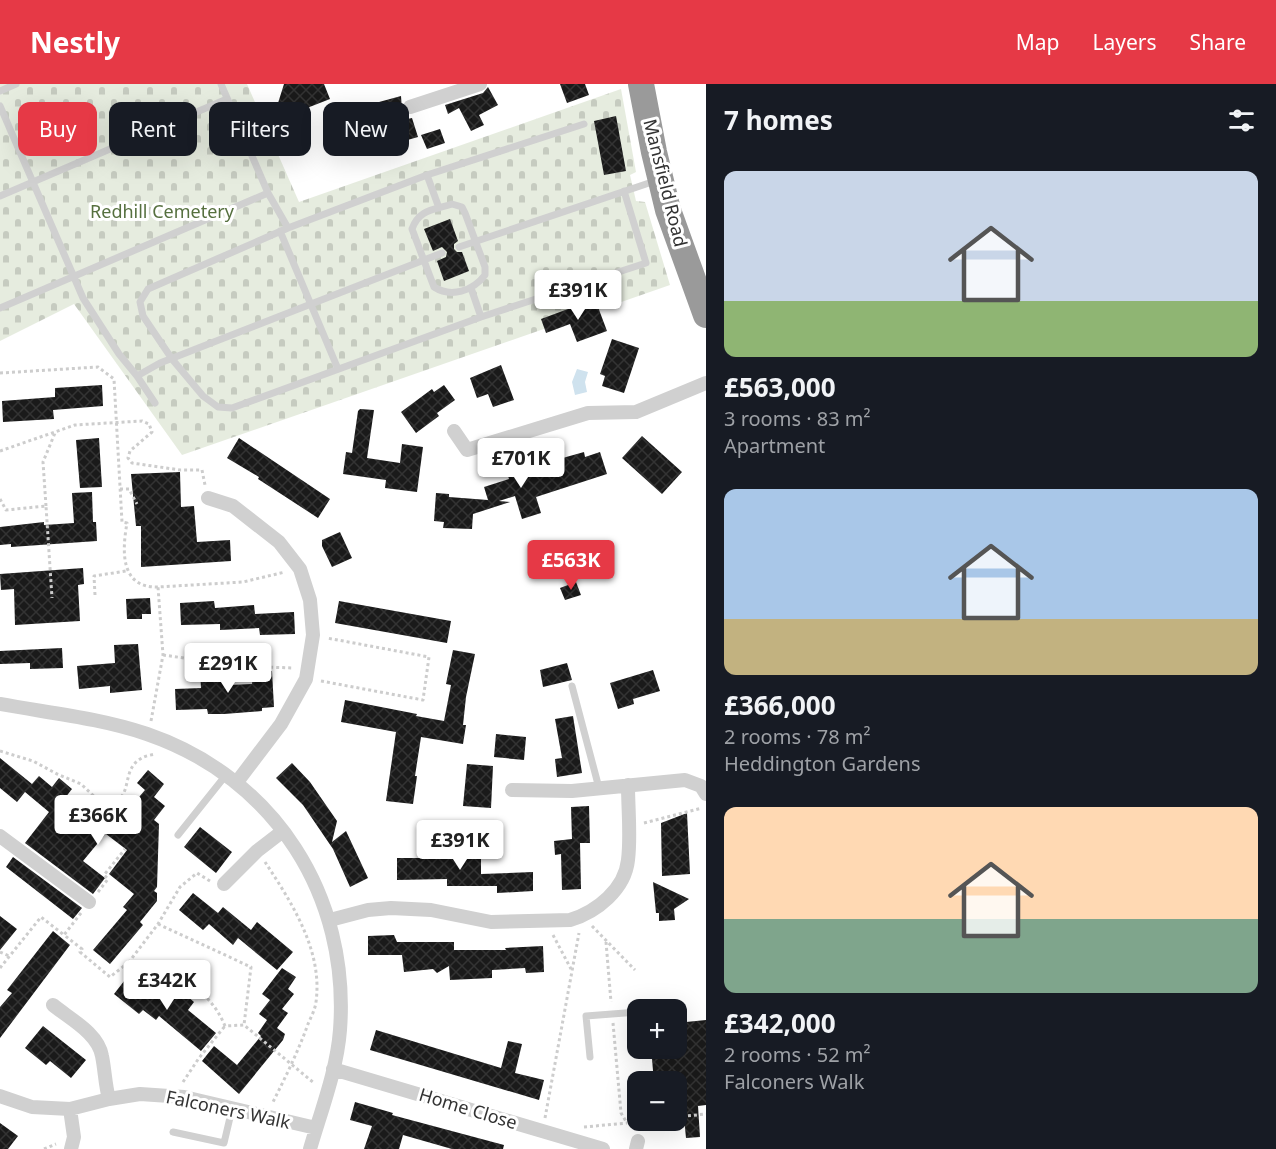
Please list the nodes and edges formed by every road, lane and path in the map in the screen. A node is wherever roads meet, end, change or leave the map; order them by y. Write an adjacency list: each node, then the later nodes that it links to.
1 (16, 84): 5 (lane)
2 (221, 84): 6 (lane)
3 (480, 84): 8 (street)
4 (643, 84): 11 (highway, Mansfield Road)
5 (0, 91)
6 (227, 99): 12 (lane); 14 (lane)
7 (0, 106): 12 (lane)
8 (410, 107)
9 (584, 123): 10 (lane)
10 (427, 175): 16 (lane); 17 (lane)
11 (661, 179): 13 (lane); 27 (highway, Mansfield Road)
12 (33, 182): 15 (lane); 23 (lane)
13 (624, 191): 19 (lane); 28 (lane)
14 (268, 193): 17 (lane); 23 (lane)
15 (0, 196)
16 (439, 208): 19 (lane); 22 (lane)
17 (288, 228): 18 (lane)
18 (280, 231): 25 (lane); 29 (lane)
19 (476, 241): 20 (lane); 24 (lane)
20 (459, 247)
21 (441, 253): 22 (lane)
22 (424, 260): 24 (lane); 25 (lane)
23 (73, 276): 26 (lane); 32 (lane)
24 (471, 288): 28 (lane)
25 (310, 305): 29 (lane); 30 (lane)
26 (0, 308)
27 (706, 315)
28 (481, 317): 30 (lane)
29 (172, 359): 30 (lane); 32 (lane)
30 (338, 369)
31 (0, 373): 35 (path)
32 (137, 376): 34 (lane)
33 (706, 383): 36 (street)
34 (154, 403)
35 (116, 423): 37 (path); 39 (path); 40 (path)
36 (454, 431)
37 (56, 433): 38 (path); 43 (path)
38 (0, 451)
39 (120, 489): 42 (path); 45 (path)
40 (208, 498): 44 (street)
41 (0, 499): 43 (path)
42 (137, 504)
43 (46, 506): 48 (path)
44 (300, 569): 46 (path); 49 (street)
45 (127, 571): 46 (path); 47 (path)
46 (159, 587): 50 (path)
47 (95, 595)
48 (52, 598)
49 (313, 635): 51 (street); 51 (path)
50 (163, 655): 51 (path); 54 (path)
51 (306, 679): 57 (street)
52 (572, 686): 59 (lane)
53 (0, 704): 54 (street)
54 (149, 735): 55 (street)
55 (164, 742): 56 (path); 57 (street)
56 (0, 751)
57 (231, 778): 64 (street); 65 (lane)
58 (628, 785): 59 (street); 61 (street); 63 (street)
59 (599, 788): 60 (street)
60 (512, 790)
61 (706, 794)
62 (706, 807): 63 (path)
63 (628, 827): 71 (street)
64 (284, 831): 68 (street); 72 (street)
65 (178, 835)
66 (0, 836): 70 (street)
67 (125, 849): 70 (path)
68 (257, 851): 69 (street); 89 (path)
69 (224, 884): 74 (path)
70 (90, 902): 75 (path)
71 (582, 916): 73 (street); 76 (path); 81 (path)
72 (330, 920): 73 (street); 90 (street)
73 (544, 921): 81 (path)
74 (158, 924): 79 (path); 86 (path)
75 (64, 935): 78 (path); 79 (path)
76 (606, 942): 82 (path); 85 (path)
77 (0, 951): 78 (path)
78 (10, 956): 80 (path)
79 (129, 962): 87 (path)
80 (0, 968)
81 (572, 970): 101 (path)
82 (635, 970)
83 (53, 1005): 94 (street)
84 (627, 1013): 85 (lane)
85 (613, 1014): 88 (lane); 103 (path)
86 (244, 1025): 87 (path); 89 (path)
87 (225, 1026): 91 (path)
88 (590, 1057)
89 (291, 1064): 92 (path); 99 (path)
90 (333, 1069): 92 (street); 101 (street, Home Close)
91 (189, 1072)
92 (325, 1095): 100 (street)
93 (0, 1096): 96 (street, Falconers Walk)
94 (109, 1099): 95 (street, Falconers Walk); 96 (street, Falconers Walk)
95 (232, 1109): 99 (street, Falconers Walk); 102 (lane)
96 (70, 1110): 104 (street)
97 (706, 1114): 98 (path)
98 (687, 1116)
99 (266, 1117): 100 (street, Falconers Walk)
100 (316, 1128): 105 (street)
101 (542, 1131): 106 (street, Home Close)
102 (173, 1132)
103 (635, 1141)
104 (71, 1149)
105 (310, 1149)
106 (603, 1149)

